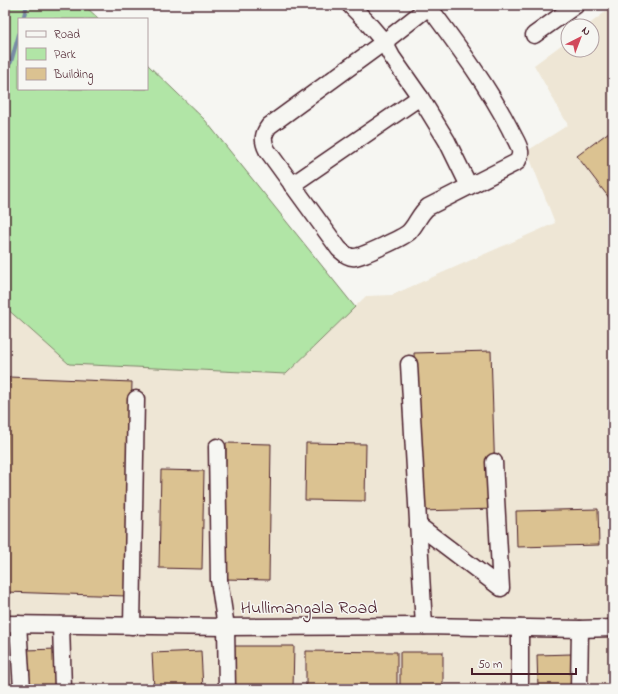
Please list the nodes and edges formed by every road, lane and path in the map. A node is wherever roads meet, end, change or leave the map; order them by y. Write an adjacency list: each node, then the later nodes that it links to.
1 (350, 5): 5 (street)
2 (576, 5): 4 (street)
3 (430, 6): 5 (street); 8 (street)
4 (534, 35)
5 (384, 42): 6 (street); 7 (street)
6 (420, 97): 7 (street); 8 (street)
7 (292, 185): 8 (street)
8 (469, 186)
9 (409, 364): 13 (street)
10 (136, 399): 16 (street)
11 (217, 447): 18 (street)
12 (494, 462): 13 (street)
13 (418, 525): 17 (street)
14 (11, 624): 15 (street, Hullimangala Road); 22 (street)
15 (61, 625): 16 (street, Hullimangala Road); 23 (street)
16 (132, 626): 18 (street, Hullimangala Road)
17 (424, 626): 18 (street, Hullimangala Road); 19 (street, Hullimangala Road)
18 (226, 627): 24 (street)
19 (520, 628): 21 (street, Hullimangala Road); 25 (street)
20 (613, 628): 21 (street, Hullimangala Road)
21 (580, 629): 26 (street)
22 (22, 689)
23 (63, 689)
24 (227, 689)
25 (520, 689)
26 (579, 689)

